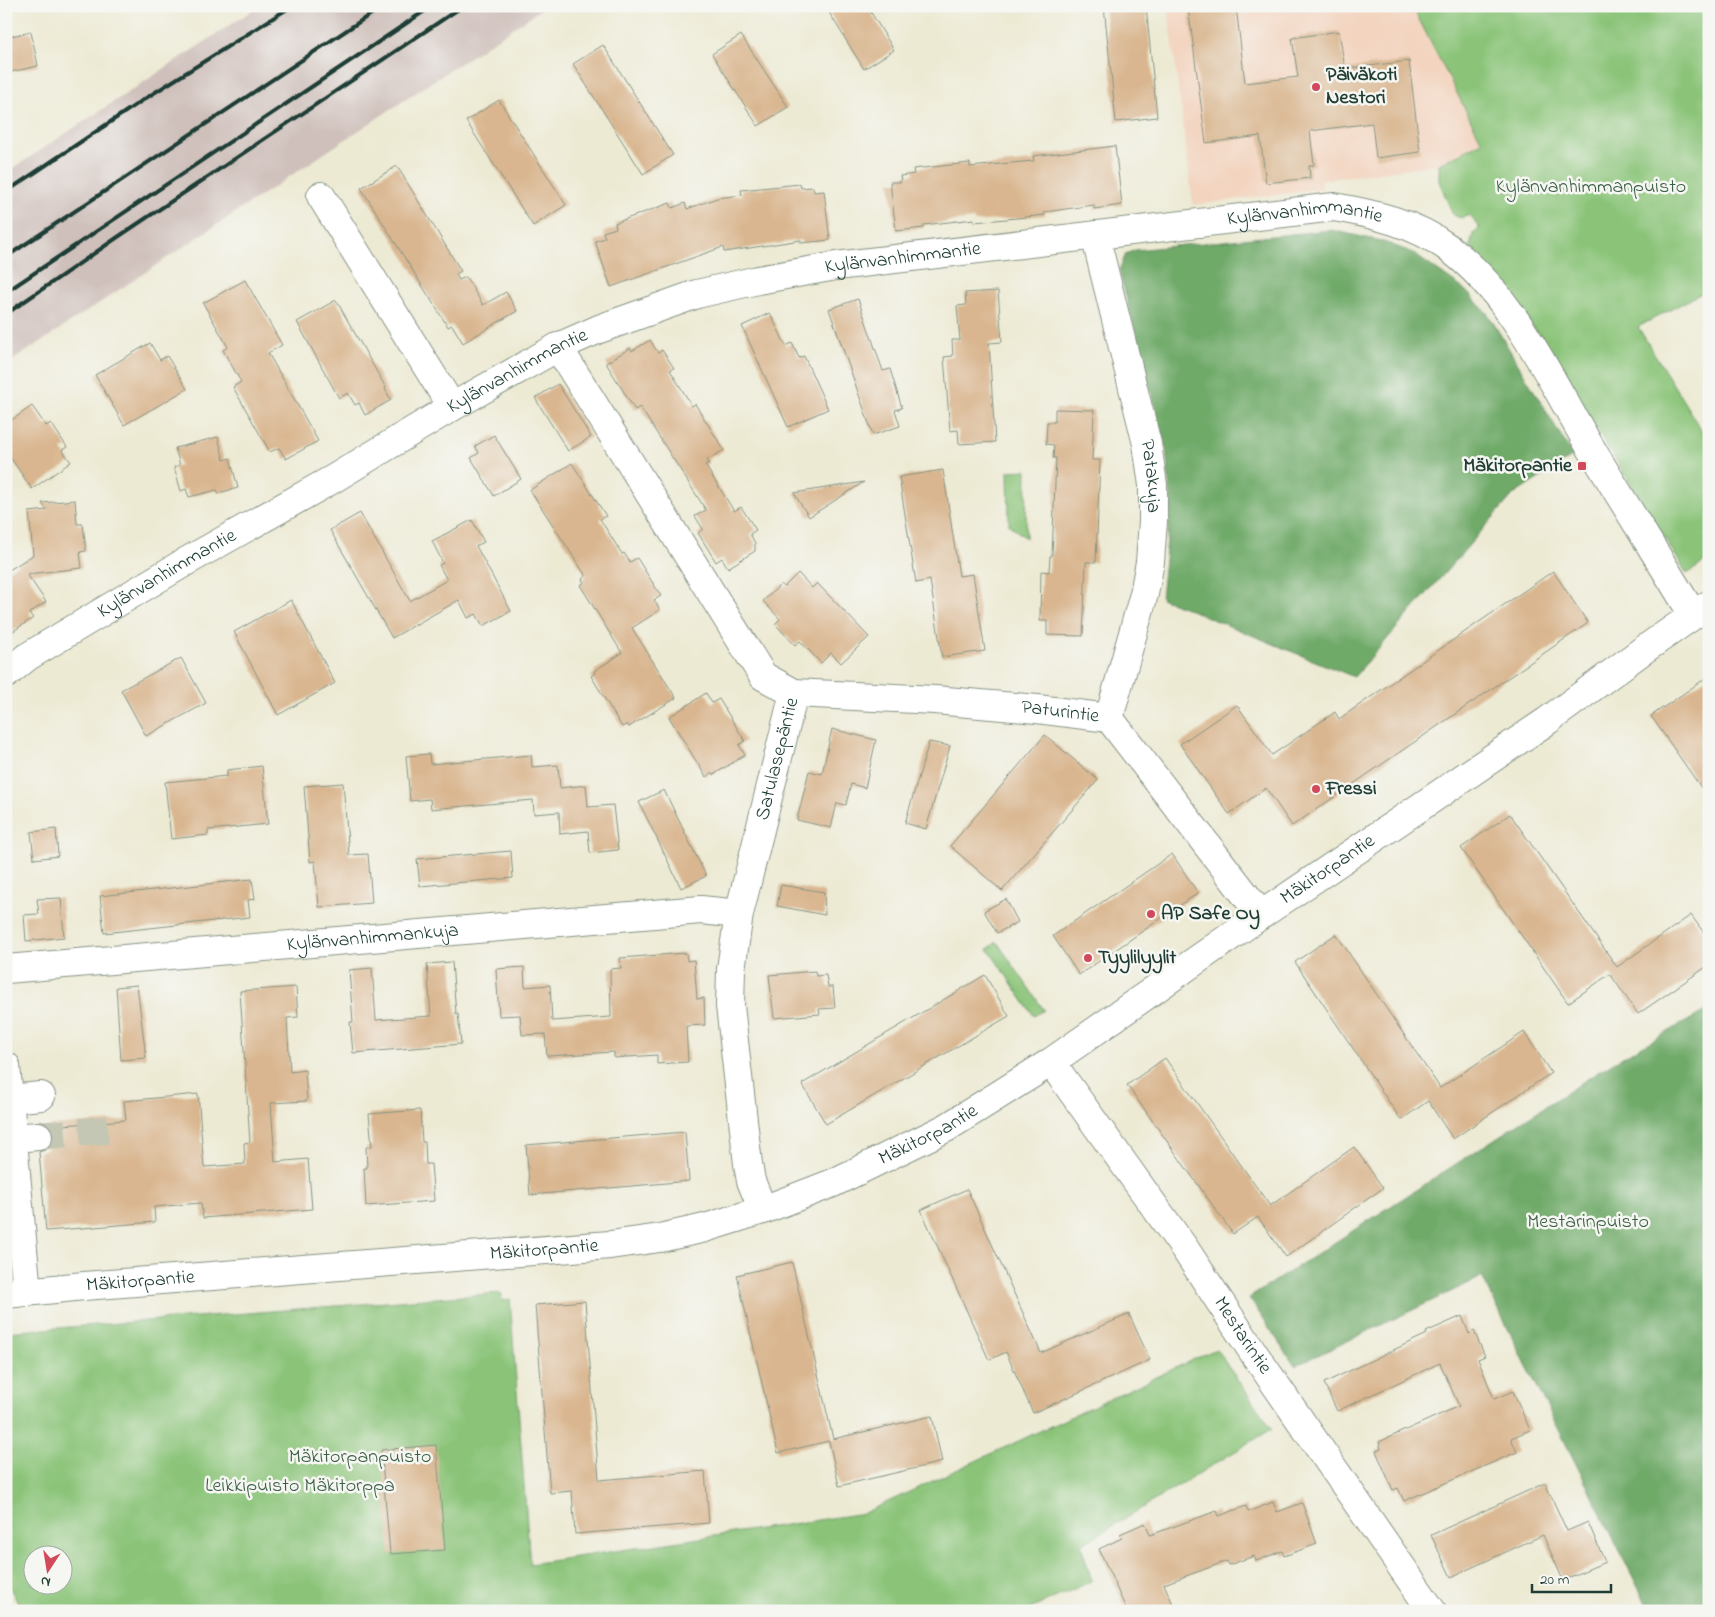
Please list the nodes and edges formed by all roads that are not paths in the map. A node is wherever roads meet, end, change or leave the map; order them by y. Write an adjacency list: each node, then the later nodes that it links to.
1 (321, 196): 4 (street)
2 (1095, 235): 3 (street, Kylänvanhimmantie); 5 (street, Kylänvanhimmantie); 8 (street, Patakuja)
3 (558, 347): 4 (street, Kylänvanhimmantie); 7 (street, Satulasepäntie)
4 (452, 407): 6 (street, Kylänvanhimmantie)
5 (1701, 610): 10 (street, Mäkitorpantie)
6 (6, 674)
7 (794, 693): 8 (street, Paturintie); 9 (street, Satulasepäntie)
8 (1109, 718): 10 (street, Paturintie)
9 (738, 914): 11 (street, Kylänvanhimmankuja); 16 (street, Satulasepäntie)
10 (1261, 916): 12 (street, Mäkitorpantie)
11 (6, 970)
12 (1051, 1062): 16 (street, Mäkitorpantie); 18 (street, Mestarintie)
13 (6, 1066): 15 (street)
14 (41, 1096): 15 (street)
15 (9, 1099): 17 (street)
16 (763, 1210): 17 (street, Mäkitorpantie)
17 (16, 1293)
18 (1432, 1611)

